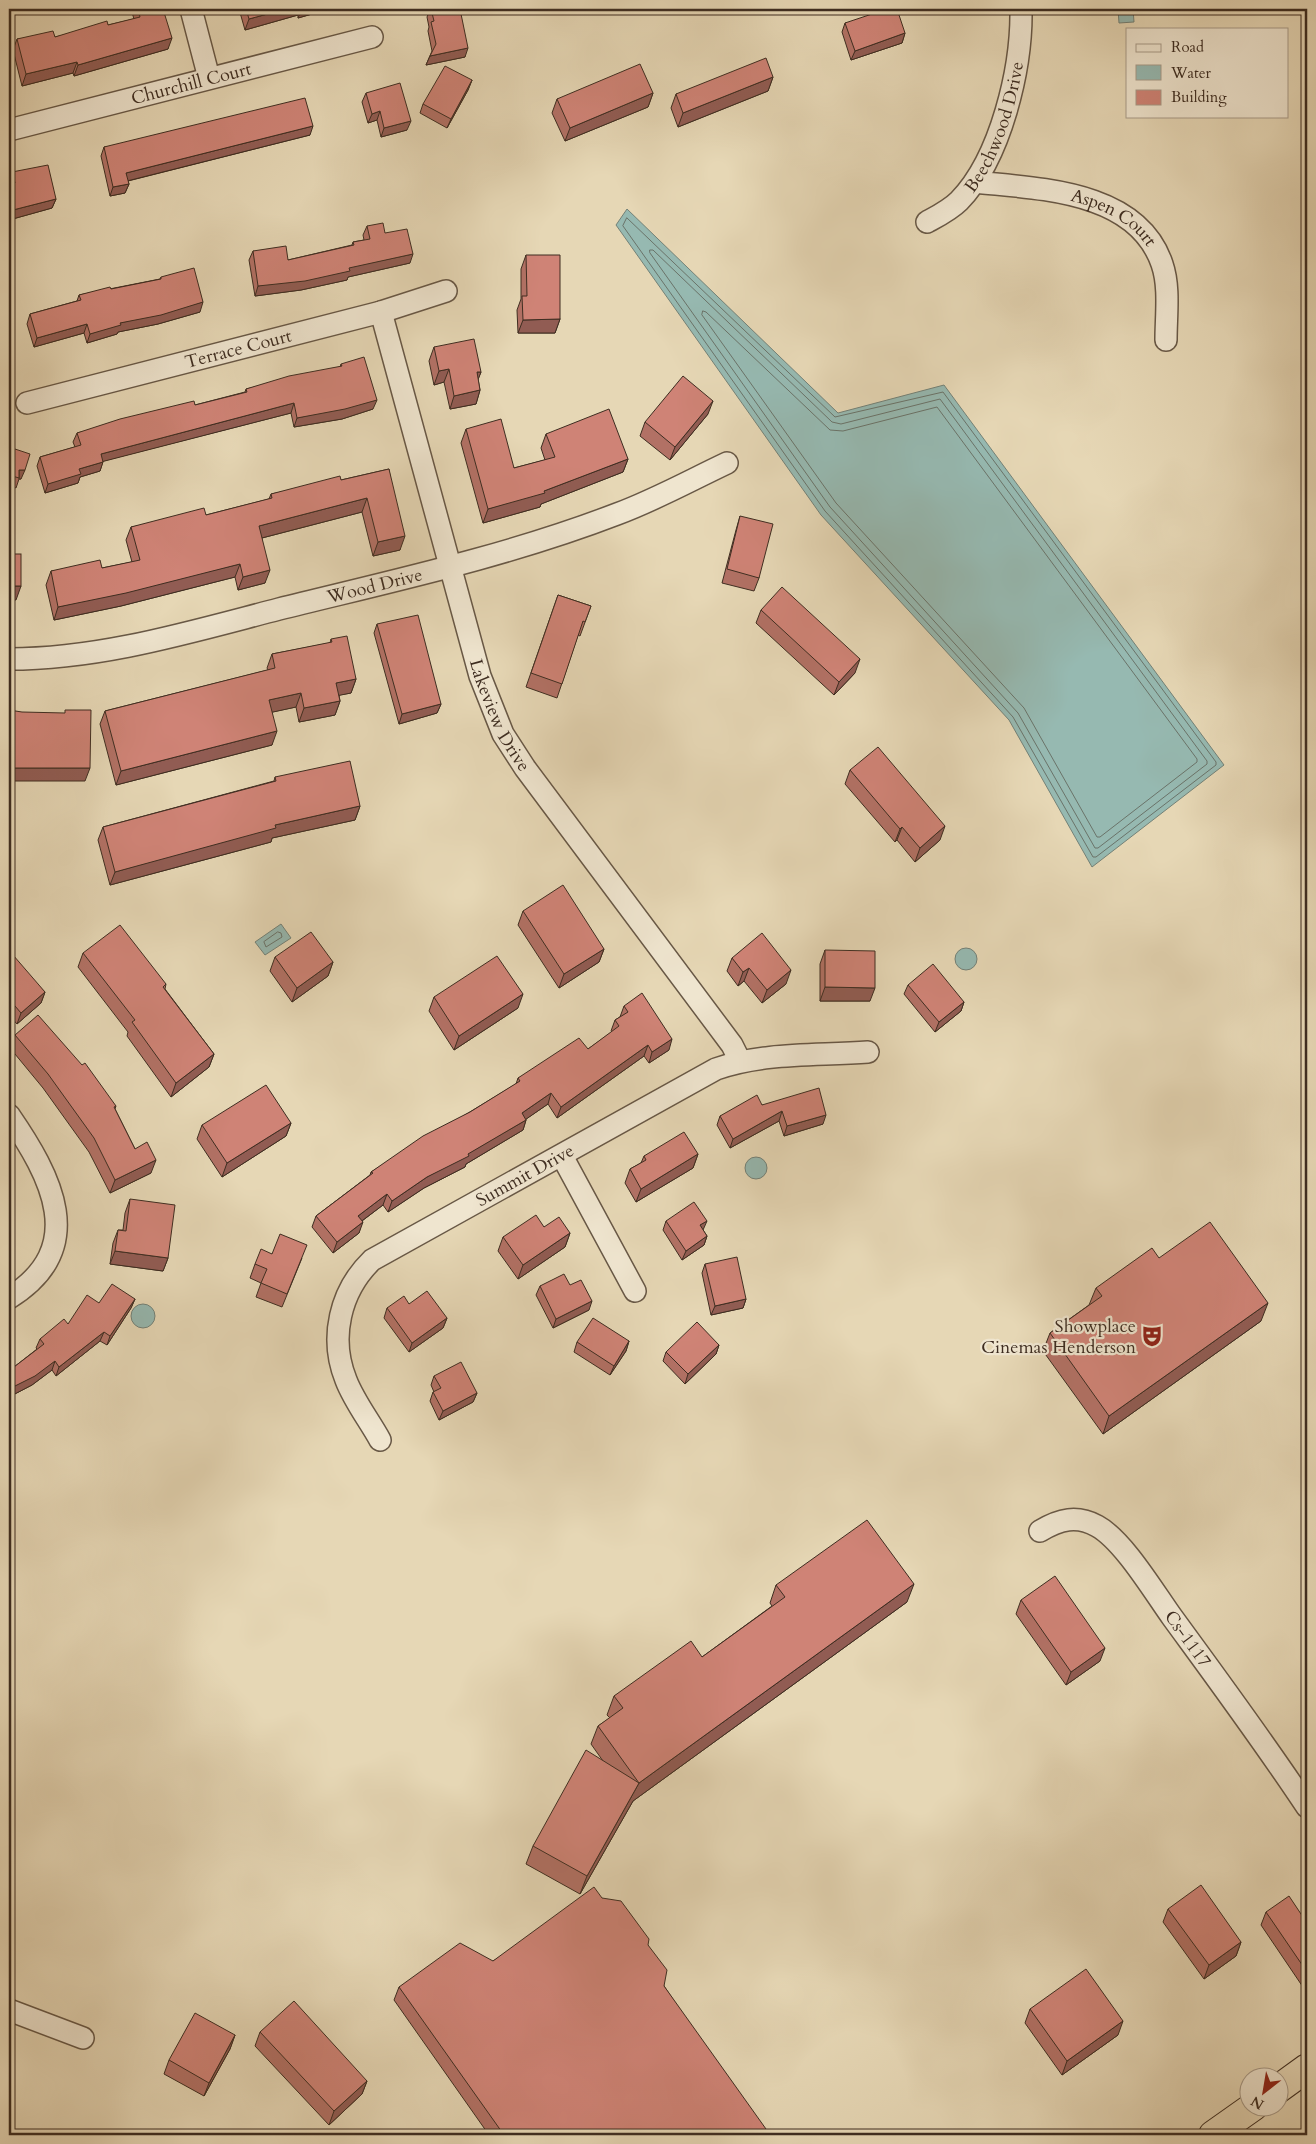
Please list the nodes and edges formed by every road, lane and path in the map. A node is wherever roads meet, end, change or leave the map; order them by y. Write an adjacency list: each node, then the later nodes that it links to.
1 (191, 9): 4 (street)
2 (1022, 9): 6 (street, Beechwood Drive)
3 (372, 36): 4 (street, Churchill Court)
4 (209, 78): 5 (street, Churchill Court)
5 (9, 130)
6 (975, 182): 7 (street, Beechwood Drive); 10 (street, Aspen Court)
7 (927, 222)
8 (446, 290): 9 (street, Terrace Court)
9 (381, 312): 11 (street, Terrace Court); 13 (street, Lakeview Drive)
10 (1166, 340)
11 (27, 403)
12 (727, 463): 13 (street, Wood Drive)
13 (450, 567): 14 (street, Wood Drive); 16 (street, Lakeview Drive)
14 (9, 659)
15 (868, 1052): 16 (street, Summit Drive)
16 (740, 1060): 18 (street, Summit Drive)
17 (9, 1115): 20 (street)
18 (562, 1156): 19 (street); 21 (street, Summit Drive)
19 (635, 1291)
20 (9, 1298)
21 (380, 1440)
22 (1040, 1531): 23 (street, Cs-1117)
23 (1307, 1806)
24 (9, 2010): 25 (street)
25 (82, 2038)
26 (1307, 2068): 27 (highway)
27 (1288, 2082)
28 (1240, 2116): 29 (highway)
29 (1213, 2135)

